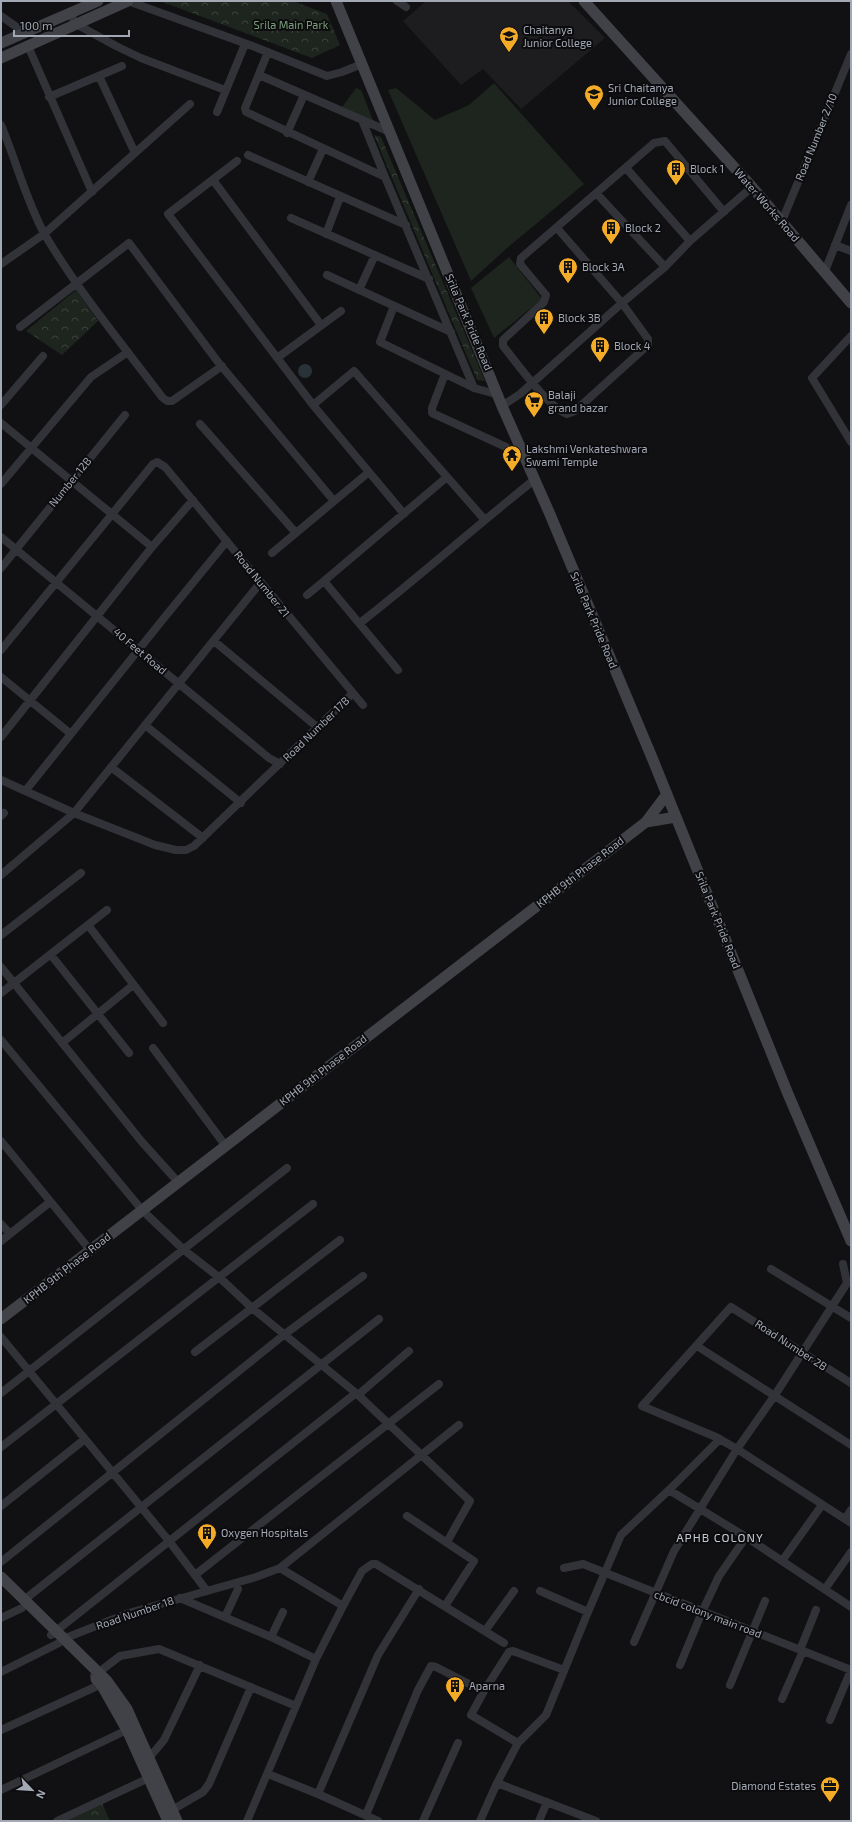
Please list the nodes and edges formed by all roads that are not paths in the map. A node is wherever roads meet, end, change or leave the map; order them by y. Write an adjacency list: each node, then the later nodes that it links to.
1 (98, 1): 7 (street)
2 (128, 1): 9 (street); 12 (street)
3 (336, 1): 17 (street, Srila Park Pride Road)
4 (397, 1): 6 (street)
5 (584, 1): 38 (street, Water Works Road)
6 (406, 7)
7 (70, 13): 9 (street); 10 (street)
8 (1, 16): 10 (street)
9 (76, 24): 13 (street); 21 (street)
10 (24, 32): 11 (street)
11 (1, 43)
12 (245, 44): 14 (street); 21 (street)
13 (28, 46): 16 (street); 23 (street)
14 (268, 52): 17 (street); 19 (street)
15 (851, 54): 45 (street, Road Number 2/10)
16 (1, 58)
17 (362, 64): 29 (street, Srila Park Pride Road)
18 (122, 66): 20 (street)
19 (259, 74): 22 (street); 28 (street)
20 (100, 76): 23 (street); 31 (street)
21 (226, 90): 25 (street)
22 (304, 95): 26 (street); 28 (street)
23 (49, 97): 39 (street)
24 (190, 104): 31 (street)
25 (217, 112)
26 (362, 120): 29 (street); 35 (street)
27 (1, 125): 48 (street)
28 (287, 132): 30 (street)
29 (390, 132): 76 (street, Srila Park Pride Road)
30 (323, 149): 35 (street); 37 (street)
31 (135, 153): 39 (street)
32 (248, 155): 37 (street)
33 (237, 161): 36 (street)
34 (626, 168): 40 (street); 43 (street); 50 (street)
35 (384, 178): 46 (street)
36 (213, 180): 65 (street); 71 (street)
37 (308, 182): 41 (street)
38 (752, 187): 43 (street); 45 (street, Water Works Road)
39 (92, 192): 48 (street)
40 (596, 194): 47 (street); 55 (street)
41 (340, 197): 46 (street); 49 (street)
42 (851, 205): 51 (street)
43 (724, 212): 50 (street)
44 (291, 218): 49 (street)
45 (782, 221): 56 (street, Water Works Road)
46 (406, 225): 58 (street)
47 (557, 228): 61 (street); 74 (street)
48 (44, 234): 54 (street); 59 (street)
49 (326, 234): 53 (street)
50 (690, 241): 55 (street)
51 (835, 245): 52 (street); 56 (street)
52 (851, 252)
53 (374, 255): 58 (street); 60 (street)
54 (1, 265)
55 (666, 267): 61 (street)
56 (825, 271): 62 (street, Water Works Road)
57 (328, 275): 60 (street)
58 (428, 279): 67 (street)
59 (77, 283): 66 (street); 69 (street); 72 (street)
60 (359, 290): 63 (street)
61 (622, 303): 74 (street); 74 (street)
62 (851, 303)
63 (394, 306): 67 (street); 73 (street)
64 (340, 311): 65 (street)
65 (321, 325): 71 (street)
66 (20, 327)
67 (451, 332): 75 (street)
68 (851, 336): 83 (street)
69 (128, 352): 72 (street); 85 (street)
70 (43, 356): 77 (street)
71 (278, 358): 78 (street)
72 (222, 366): 92 (street)
73 (446, 374): 75 (street); 84 (street)
74 (532, 382): 79 (street)
75 (474, 388): 76 (street)
76 (499, 395): 79 (street, Srila Park Pride Road)
77 (1, 405)
78 (313, 405): 86 (street); 87 (street)
79 (502, 406): 89 (street, Srila Park Pride Road)
80 (125, 415): 88 (street, Number 12B)
81 (1, 423): 85 (street)
82 (200, 424): 96 (street)
83 (851, 442)
84 (506, 447)
85 (32, 448): 88 (street); 90 (street)
86 (369, 472): 92 (street); 94 (street)
87 (447, 477): 94 (street); 95 (street)
88 (71, 480): 93 (street); 100 (street, Number 12B)
89 (534, 480): 95 (street); 126 (street, Srila Park Pride Road)
90 (1, 484)
91 (193, 500): 93 (street, Road Number 21); 98 (street, Road Number 21); 99 (street)
92 (334, 501): 96 (street)
93 (112, 514): 99 (street); 104 (street)
94 (404, 514): 103 (street)
95 (484, 519): 108 (street)
96 (296, 533): 101 (street)
97 (1, 537): 100 (street, 40 Feet Road)
98 (227, 541): 105 (street, Road Number 21); 111 (street)
99 (152, 547): 107 (street)
100 (16, 549): 102 (street, Number 12B); 104 (street, 40 Feet Road)
101 (272, 553)
102 (1, 568)
103 (324, 581): 106 (street); 108 (street)
104 (56, 582): 107 (street, 40 Feet Road); 110 (street)
105 (261, 582): 109 (street); 115 (street, Road Number 21)
106 (307, 595)
107 (97, 616): 111 (street, 40 Feet Road); 116 (street)
108 (360, 623): 112 (street)
109 (214, 641): 114 (street); 119 (street)
110 (1, 650)
111 (138, 650): 114 (street, 40 Feet Road); 120 (street)
112 (398, 670)
113 (1, 677): 116 (street)
114 (179, 683): 118 (street); 122 (street, 40 Feet Road)
115 (352, 694): 117 (street, Road Number 21); 119 (street, Road Number 17B)
116 (30, 701): 120 (street); 121 (street)
117 (363, 705)
118 (145, 725): 123 (street); 127 (street)
119 (317, 727): 122 (street, Road Number 17B)
120 (71, 734): 125 (street)
121 (1, 737)
122 (280, 764): 127 (street, Road Number 17B)
123 (111, 767): 128 (street); 131 (street)
124 (1, 780): 125 (street, Road Number 17B)
125 (26, 790): 128 (street, Road Number 17B)
126 (667, 794): 129 (street, Srila Park Pride Road); 130 (street, KPHB 9th Phase Road)
127 (241, 802): 131 (street, Road Number 17B)
128 (74, 813): 131 (street, Road Number 17B); 133 (street)
129 (676, 817): 130 (street, KPHB 9th Phase Road); 159 (street, Srila Park Pride Road)
130 (646, 822): 149 (street, KPHB 9th Phase Road)
131 (203, 838)
132 (81, 873): 136 (street)
133 (1, 875)
134 (107, 910): 135 (street)
135 (88, 925): 137 (street); 140 (street)
136 (1, 934)
137 (51, 955): 139 (street); 142 (street)
138 (1, 967): 139 (street)
139 (13, 983): 141 (street); 145 (street)
140 (133, 985): 142 (street); 143 (street)
141 (1, 993)
142 (97, 1014): 145 (street); 147 (street)
143 (163, 1023)
144 (1, 1040): 154 (street)
145 (62, 1043): 151 (street)
146 (153, 1048): 149 (street)
147 (129, 1053)
148 (1, 1141): 152 (street)
149 (225, 1145): 151 (street, KPHB 9th Phase Road)
150 (287, 1168): 161 (street)
151 (178, 1182): 154 (street, KPHB 9th Phase Road)
152 (50, 1202): 156 (street); 160 (street)
153 (313, 1204): 165 (street)
154 (142, 1210): 160 (street, KPHB 9th Phase Road); 161 (street)
155 (1, 1224): 156 (street)
156 (10, 1234): 158 (street)
157 (340, 1240): 167 (street)
158 (1, 1241)
159 (851, 1241)
160 (90, 1250): 169 (street, KPHB 9th Phase Road)
161 (184, 1250): 165 (street); 178 (street)
162 (843, 1264): 166 (street)
163 (771, 1269): 166 (street)
164 (363, 1276): 171 (street)
165 (220, 1278): 167 (street); 184 (street)
166 (832, 1306): 168 (street); 176 (street)
167 (252, 1308): 171 (street); 175 (street)
168 (851, 1318)
169 (1, 1319)
170 (379, 1319): 177 (street)
171 (285, 1334): 177 (street); 193 (street)
172 (1, 1337): 178 (street)
173 (696, 1346): 176 (street, Road Number 2B); 183 (street); 188 (street)
174 (409, 1351): 182 (street)
175 (195, 1352)
176 (802, 1352): 179 (street, Road Number 2B); 183 (street)
177 (320, 1364): 182 (street); 197 (street)
178 (29, 1371): 181 (street); 184 (street)
179 (851, 1383)
180 (439, 1384): 185 (street)
181 (1, 1393)
182 (357, 1394): 185 (street); 203 (street)
183 (775, 1395): 189 (street); 191 (street)
184 (57, 1404): 187 (street); 190 (street)
185 (388, 1423): 192 (street); 211 (street)
186 (459, 1425): 192 (street, Road Number 18)
187 (85, 1439): 193 (street); 196 (street)
188 (720, 1439): 191 (street); 194 (street)
189 (851, 1445)
190 (1, 1447)
191 (737, 1449): 195 (street); 198 (street)
192 (422, 1454): 204 (street); 208 (street, Road Number 18)
193 (112, 1472): 197 (street); 207 (street)
194 (670, 1490): 198 (street); 210 (street)
195 (822, 1504): 201 (street); 206 (street)
196 (1, 1506)
197 (141, 1508): 203 (street); 223 (street)
198 (699, 1508): 202 (street); 220 (street)
199 (851, 1510): 201 (street)
200 (407, 1516): 204 (street)
201 (848, 1521)
202 (746, 1537): 206 (street); 230 (street)
203 (169, 1541): 211 (street); 235 (street)
204 (446, 1542): 225 (street)
205 (851, 1552): 216 (street)
206 (782, 1561): 216 (street)
207 (1, 1562)
208 (280, 1568): 218 (street, Road Number 18); 224 (street)
209 (564, 1568): 210 (street, cbcid colony main road)
210 (605, 1574): 220 (street, cbcid colony main road); 229 (street)
211 (195, 1575): 218 (street)
212 (1, 1577): 223 (street)
213 (1, 1587): 223 (street)
214 (238, 1589): 232 (street)
215 (419, 1589): 224 (street); 225 (street); 263 (street)
216 (825, 1589): 226 (street)
217 (514, 1590): 233 (street)
218 (207, 1591): 221 (street, Road Number 18)
219 (540, 1591): 229 (street)
220 (654, 1593): 230 (street, cbcid colony main road); 237 (street)
221 (180, 1598): 232 (street); 235 (street, Road Number 18)
222 (765, 1601): 234 (street)
223 (23, 1604): 231 (street); 235 (street)
224 (343, 1606): 240 (street)
225 (445, 1606): 233 (street)
226 (851, 1607)
227 (816, 1610): 239 (street)
228 (283, 1612): 236 (street)
229 (588, 1612): 243 (street)
230 (702, 1612): 234 (street, cbcid colony main road); 242 (street)
231 (1, 1618)
232 (225, 1618): 236 (street)
233 (485, 1631): 238 (street)
234 (752, 1632): 239 (street, cbcid colony main road); 248 (street)
235 (57, 1637): 245 (street); 246 (street)
236 (271, 1637): 240 (street)
237 (634, 1642)
238 (504, 1643)
239 (802, 1651): 244 (street, cbcid colony main road); 251 (street)
240 (316, 1659): 252 (street)
241 (200, 1665): 246 (street); 250 (street); 258 (street)
242 (680, 1665)
243 (564, 1670): 257 (street); 257 (street)
244 (851, 1670): 253 (street)
245 (1, 1672)
246 (95, 1674): 247 (street)
247 (104, 1683): 254 (street); 255 (street); 258 (street)
248 (730, 1685)
249 (473, 1686): 266 (street)
250 (251, 1687): 252 (street); 265 (street)
251 (782, 1699)
252 (296, 1706): 259 (street)
253 (830, 1720)
254 (1, 1730)
255 (127, 1730): 260 (street); 262 (street)
256 (458, 1743): 272 (street)
257 (518, 1743): 261 (street)
258 (149, 1758): 265 (street)
259 (268, 1774): 263 (street); 270 (street)
260 (149, 1778): 267 (street); 268 (street)
261 (496, 1783): 264 (street); 273 (street)
262 (1, 1790)
263 (318, 1794): 266 (street)
264 (547, 1802): 274 (street); 275 (street)
265 (172, 1810): 269 (street)
266 (366, 1815): 271 (street)
267 (57, 1821)
268 (168, 1821)
269 (177, 1821)
270 (247, 1821)
271 (378, 1821)
272 (423, 1821)
273 (480, 1821)
274 (539, 1821)
275 (595, 1821)

